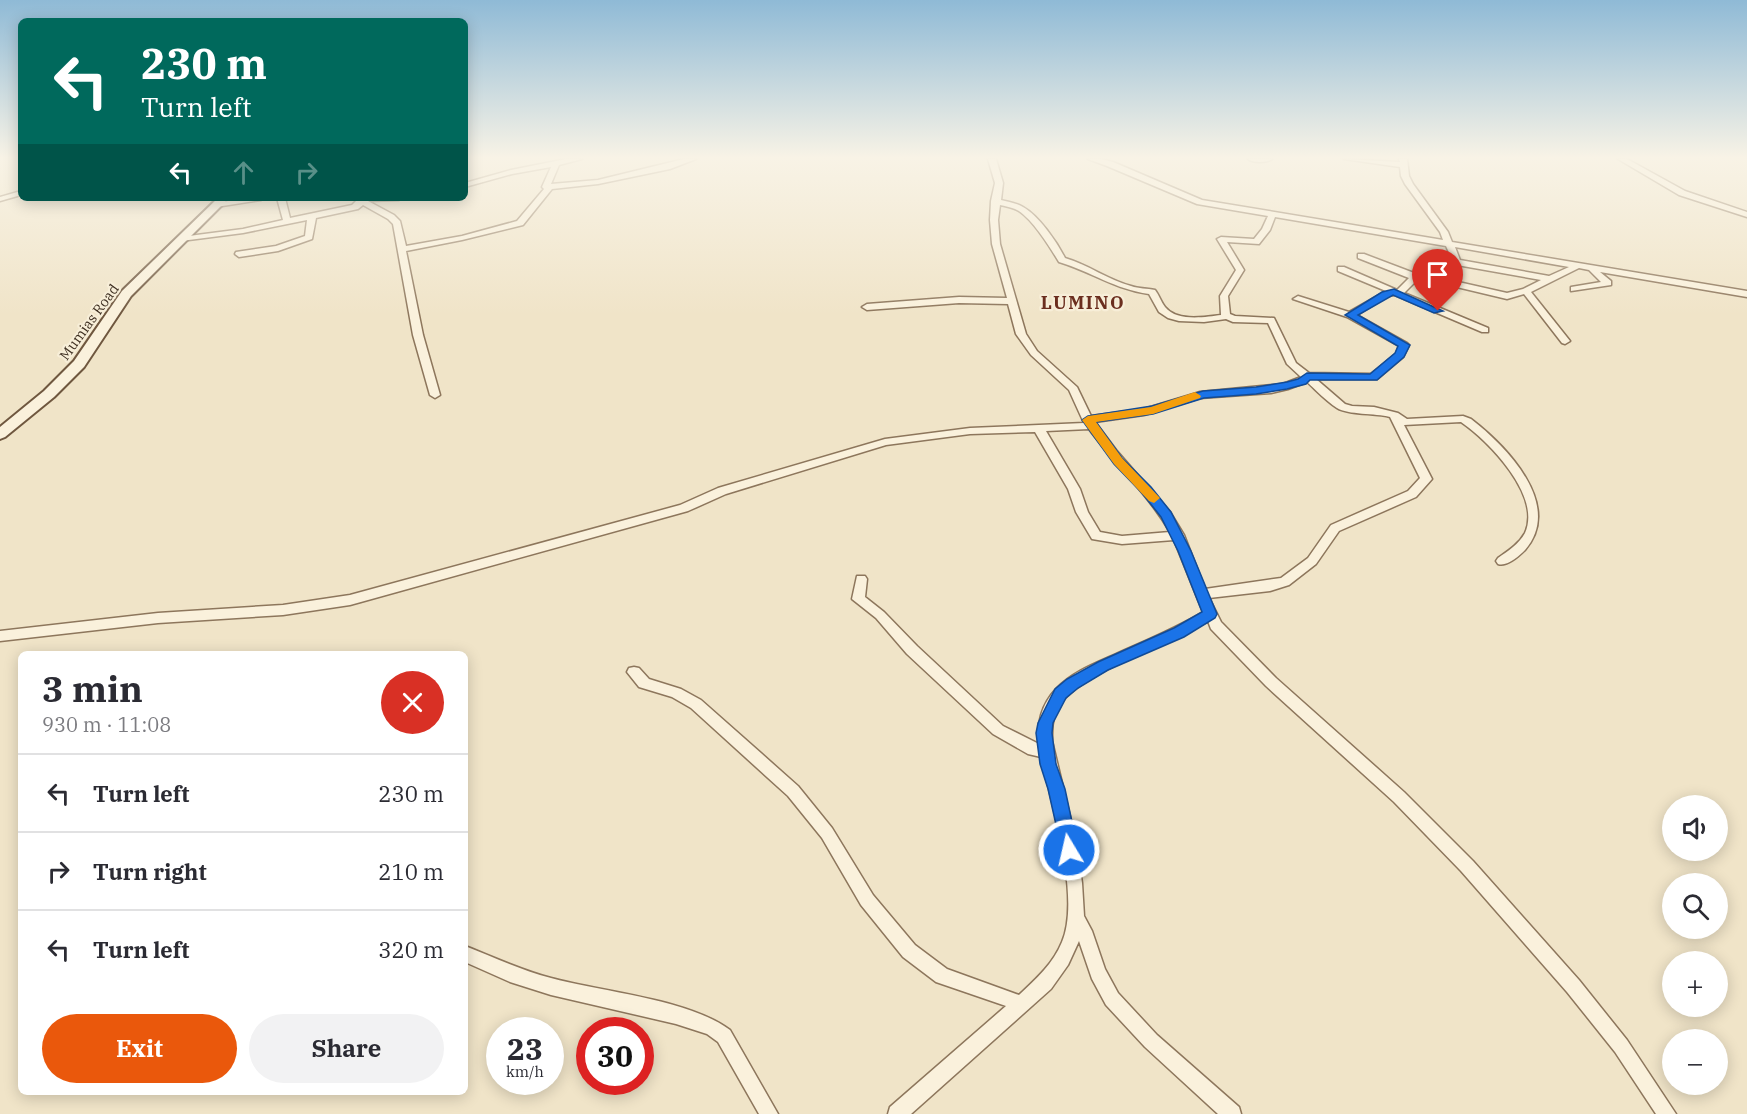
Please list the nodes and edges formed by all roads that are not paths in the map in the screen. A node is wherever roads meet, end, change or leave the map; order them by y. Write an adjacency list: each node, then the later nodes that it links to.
1 (210, 211): 13 (street, Mumias Road)
2 (284, 211): 12 (street)
3 (336, 211): 11 (street)
4 (381, 211): 15 (street)
5 (530, 211): 15 (street)
6 (995, 211): 29 (street)
7 (1024, 211): 32 (street)
8 (1260, 211): 10 (street)
9 (1429, 211): 14 (street)
10 (1273, 213): 14 (street); 32 (street)
11 (312, 216): 12 (street); 16 (street)
12 (287, 221): 13 (street)
13 (181, 239): 40 (street, Mumias Road)
14 (1448, 243): 18 (street); 19 (street)
15 (403, 249): 36 (street)
16 (239, 254)
17 (1361, 256): 22 (street)
18 (1457, 262): 22 (street); 23 (street)
19 (1577, 266): 20 (street); 23 (street)
20 (1591, 268): 24 (street); 27 (street)
21 (1341, 269): 26 (street)
22 (1416, 276): 25 (street); 26 (street)
23 (1551, 279): 25 (street)
24 (1574, 289)
25 (1526, 291): 34 (street)
26 (1394, 292): 31 (street); 33 (street)
27 (1747, 294)
28 (1298, 298): 31 (street)
29 (1013, 301): 30 (street); 38 (street)
30 (867, 307)
31 (1350, 315): 35 (street)
32 (1228, 316): 35 (street)
33 (1485, 330)
34 (1565, 341)
35 (1308, 377): 37 (street); 38 (street)
36 (435, 395)
37 (1397, 418): 42 (street); 44 (street)
38 (1090, 423): 39 (street); 41 (street)
39 (1039, 429): 41 (street); 46 (street)
40 (0, 434)
41 (1178, 536): 44 (street)
42 (1502, 561)
43 (861, 579): 48 (street)
44 (1200, 594): 45 (street)
45 (1210, 614): 48 (street); 55 (street)
46 (0, 636)
47 (634, 672): 51 (street)
48 (1046, 751): 49 (street)
49 (1076, 916): 51 (street); 54 (street)
50 (468, 955): 52 (street)
51 (1020, 1004): 53 (street)
52 (769, 1114)
53 (897, 1114)
54 (1232, 1114)
55 (1667, 1114)

